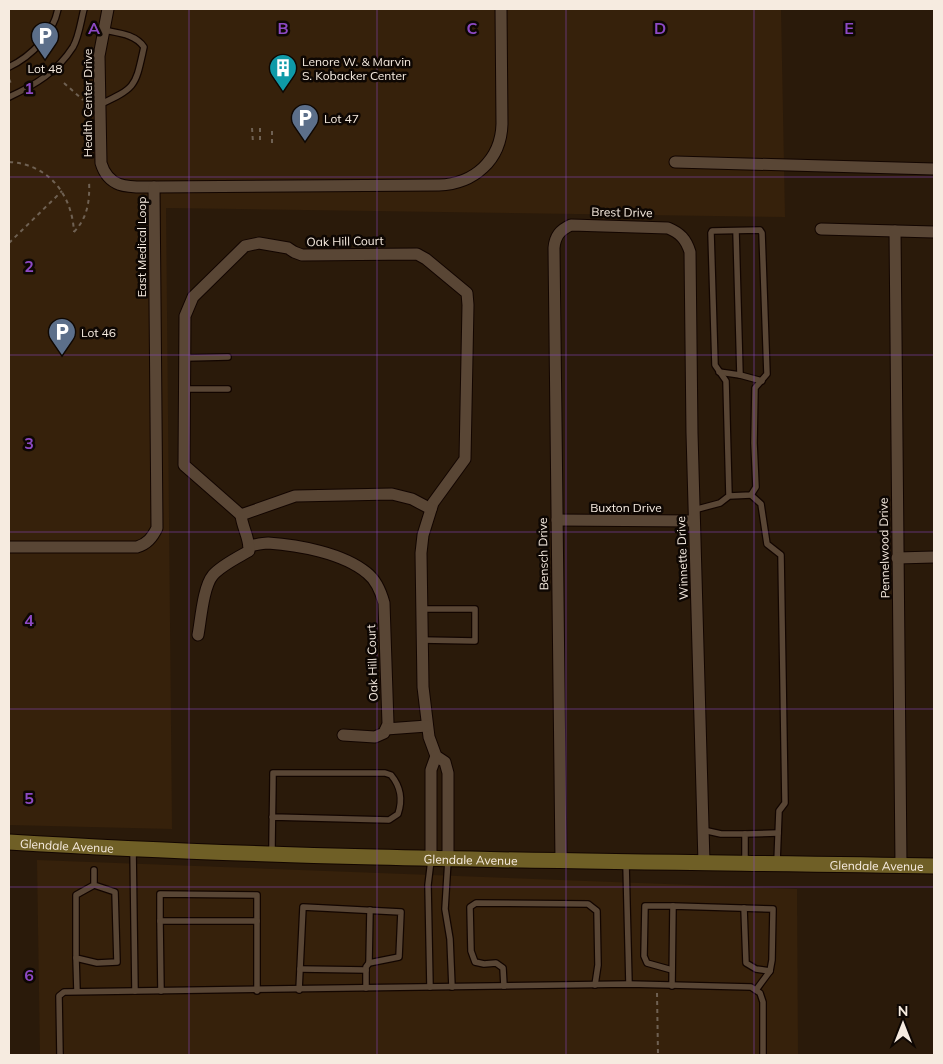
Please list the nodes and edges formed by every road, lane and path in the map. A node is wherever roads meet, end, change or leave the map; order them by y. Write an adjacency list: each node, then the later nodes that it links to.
1 (58, 9): 6 (lane)
2 (84, 9): 10 (lane)
3 (108, 9): 5 (street, Health Center Drive)
4 (501, 9): 23 (street, East Medical Loop)
5 (104, 30): 12 (street, Health Center Drive); 12 (lane)
6 (9, 67)
7 (9, 79): 9 (path)
8 (64, 82): 11 (path)
9 (13, 90)
10 (9, 97)
11 (83, 100)
12 (100, 105): 23 (street, Health Center Drive)
13 (252, 128): 16 (path)
14 (260, 128): 17 (path)
15 (272, 128): 18 (path)
16 (252, 143)
17 (260, 143)
18 (272, 143)
19 (9, 162): 24 (path)
20 (675, 162): 21 (street)
21 (934, 169)
22 (89, 180): 24 (path)
23 (154, 187): 46 (street, East Medical Loop)
24 (62, 191): 29 (path)
25 (820, 229): 27 (street)
26 (736, 231): 34 (lane); 35 (lane); 36 (lane)
27 (895, 231): 28 (street); 48 (street, Pennelwood Drive)
28 (934, 232)
29 (9, 243)
30 (554, 248): 31 (street, Brest Drive); 44 (street, Bensch Drive)
31 (690, 252): 43 (street, Winnette Drive)
32 (228, 357): 33 (lane)
33 (185, 358): 37 (street, Oak Hill Court); 41 (street, Oak Hill Court)
34 (720, 372): 35 (lane); 40 (lane)
35 (740, 374): 36 (lane)
36 (762, 381): 39 (lane)
37 (185, 389): 38 (lane); 42 (street, Oak Hill Court)
38 (228, 389)
39 (751, 495): 40 (lane); 58 (lane)
40 (729, 496): 43 (lane)
41 (431, 509): 42 (street); 49 (street, Oak Hill Court)
42 (241, 514): 45 (street)
43 (694, 516): 44 (street, Buxton Drive); 57 (street, Winnette Drive)
44 (557, 520): 65 (street, Bensch Drive)
45 (249, 546): 50 (street); 53 (street, Oak Hill Court)
46 (9, 548)
47 (934, 557): 48 (street)
48 (898, 558): 70 (street, Pennelwood Drive)
49 (421, 608): 51 (street, Oak Hill Court); 51 (lane)
50 (198, 635)
51 (422, 640): 52 (street, Oak Hill Court)
52 (428, 726): 53 (street); 55 (street, Oak Hill Court)
53 (386, 730): 54 (street)
54 (343, 735)
55 (436, 756): 63 (street, Oak Hill Court); 64 (street, Oak Hill Court)
56 (272, 817): 56 (lane); 62 (lane)
57 (703, 830): 59 (lane); 67 (street, Winnette Drive)
58 (778, 833): 59 (lane); 69 (lane)
59 (745, 834): 68 (lane)
60 (9, 842): 61 (main road, Glendale Avenue)
61 (133, 849): 62 (main road, Glendale Avenue); 95 (lane)
62 (272, 854): 63 (main road, Glendale Avenue)
63 (431, 858): 64 (main road, Glendale Avenue); 89 (lane)
64 (448, 858): 65 (main road, Glendale Avenue); 90 (lane)
65 (561, 861): 66 (main road, Glendale Avenue)
66 (626, 862): 67 (main road, Glendale Avenue); 84 (lane)
67 (704, 863): 68 (main road, Glendale Avenue)
68 (745, 864): 69 (main road, Glendale Avenue)
69 (777, 864): 70 (main road, Glendale Avenue)
70 (901, 865): 71 (main road, Glendale Avenue)
71 (934, 866)
72 (94, 870): 73 (lane)
73 (94, 885): 79 (lane); 79 (lane)
74 (673, 906): 75 (lane); 82 (lane); 82 (lane)
75 (744, 908): 83 (lane); 83 (lane)
76 (370, 910): 80 (lane); 80 (lane); 81 (lane)
77 (160, 921): 78 (lane); 78 (lane); 96 (lane)
78 (257, 921): 97 (lane)
79 (76, 958): 94 (lane)
80 (367, 966): 81 (lane); 91 (lane)
81 (300, 969): 92 (lane)
82 (672, 970): 88 (lane)
83 (770, 972): 93 (lane)
84 (629, 984): 85 (lane); 86 (lane)
85 (595, 985): 87 (lane); 87 (lane)
86 (658, 985): 88 (lane); 99 (path)
87 (504, 986): 90 (lane)
88 (672, 986): 93 (lane)
89 (430, 987): 90 (lane); 91 (lane)
90 (452, 987)
91 (366, 988): 92 (lane)
92 (300, 990): 97 (lane)
93 (756, 990): 100 (lane)
94 (77, 991): 95 (lane); 98 (lane)
95 (135, 991): 96 (lane)
96 (161, 991): 97 (lane)
97 (257, 991)
98 (60, 1055)
99 (658, 1055)
100 (763, 1055)

